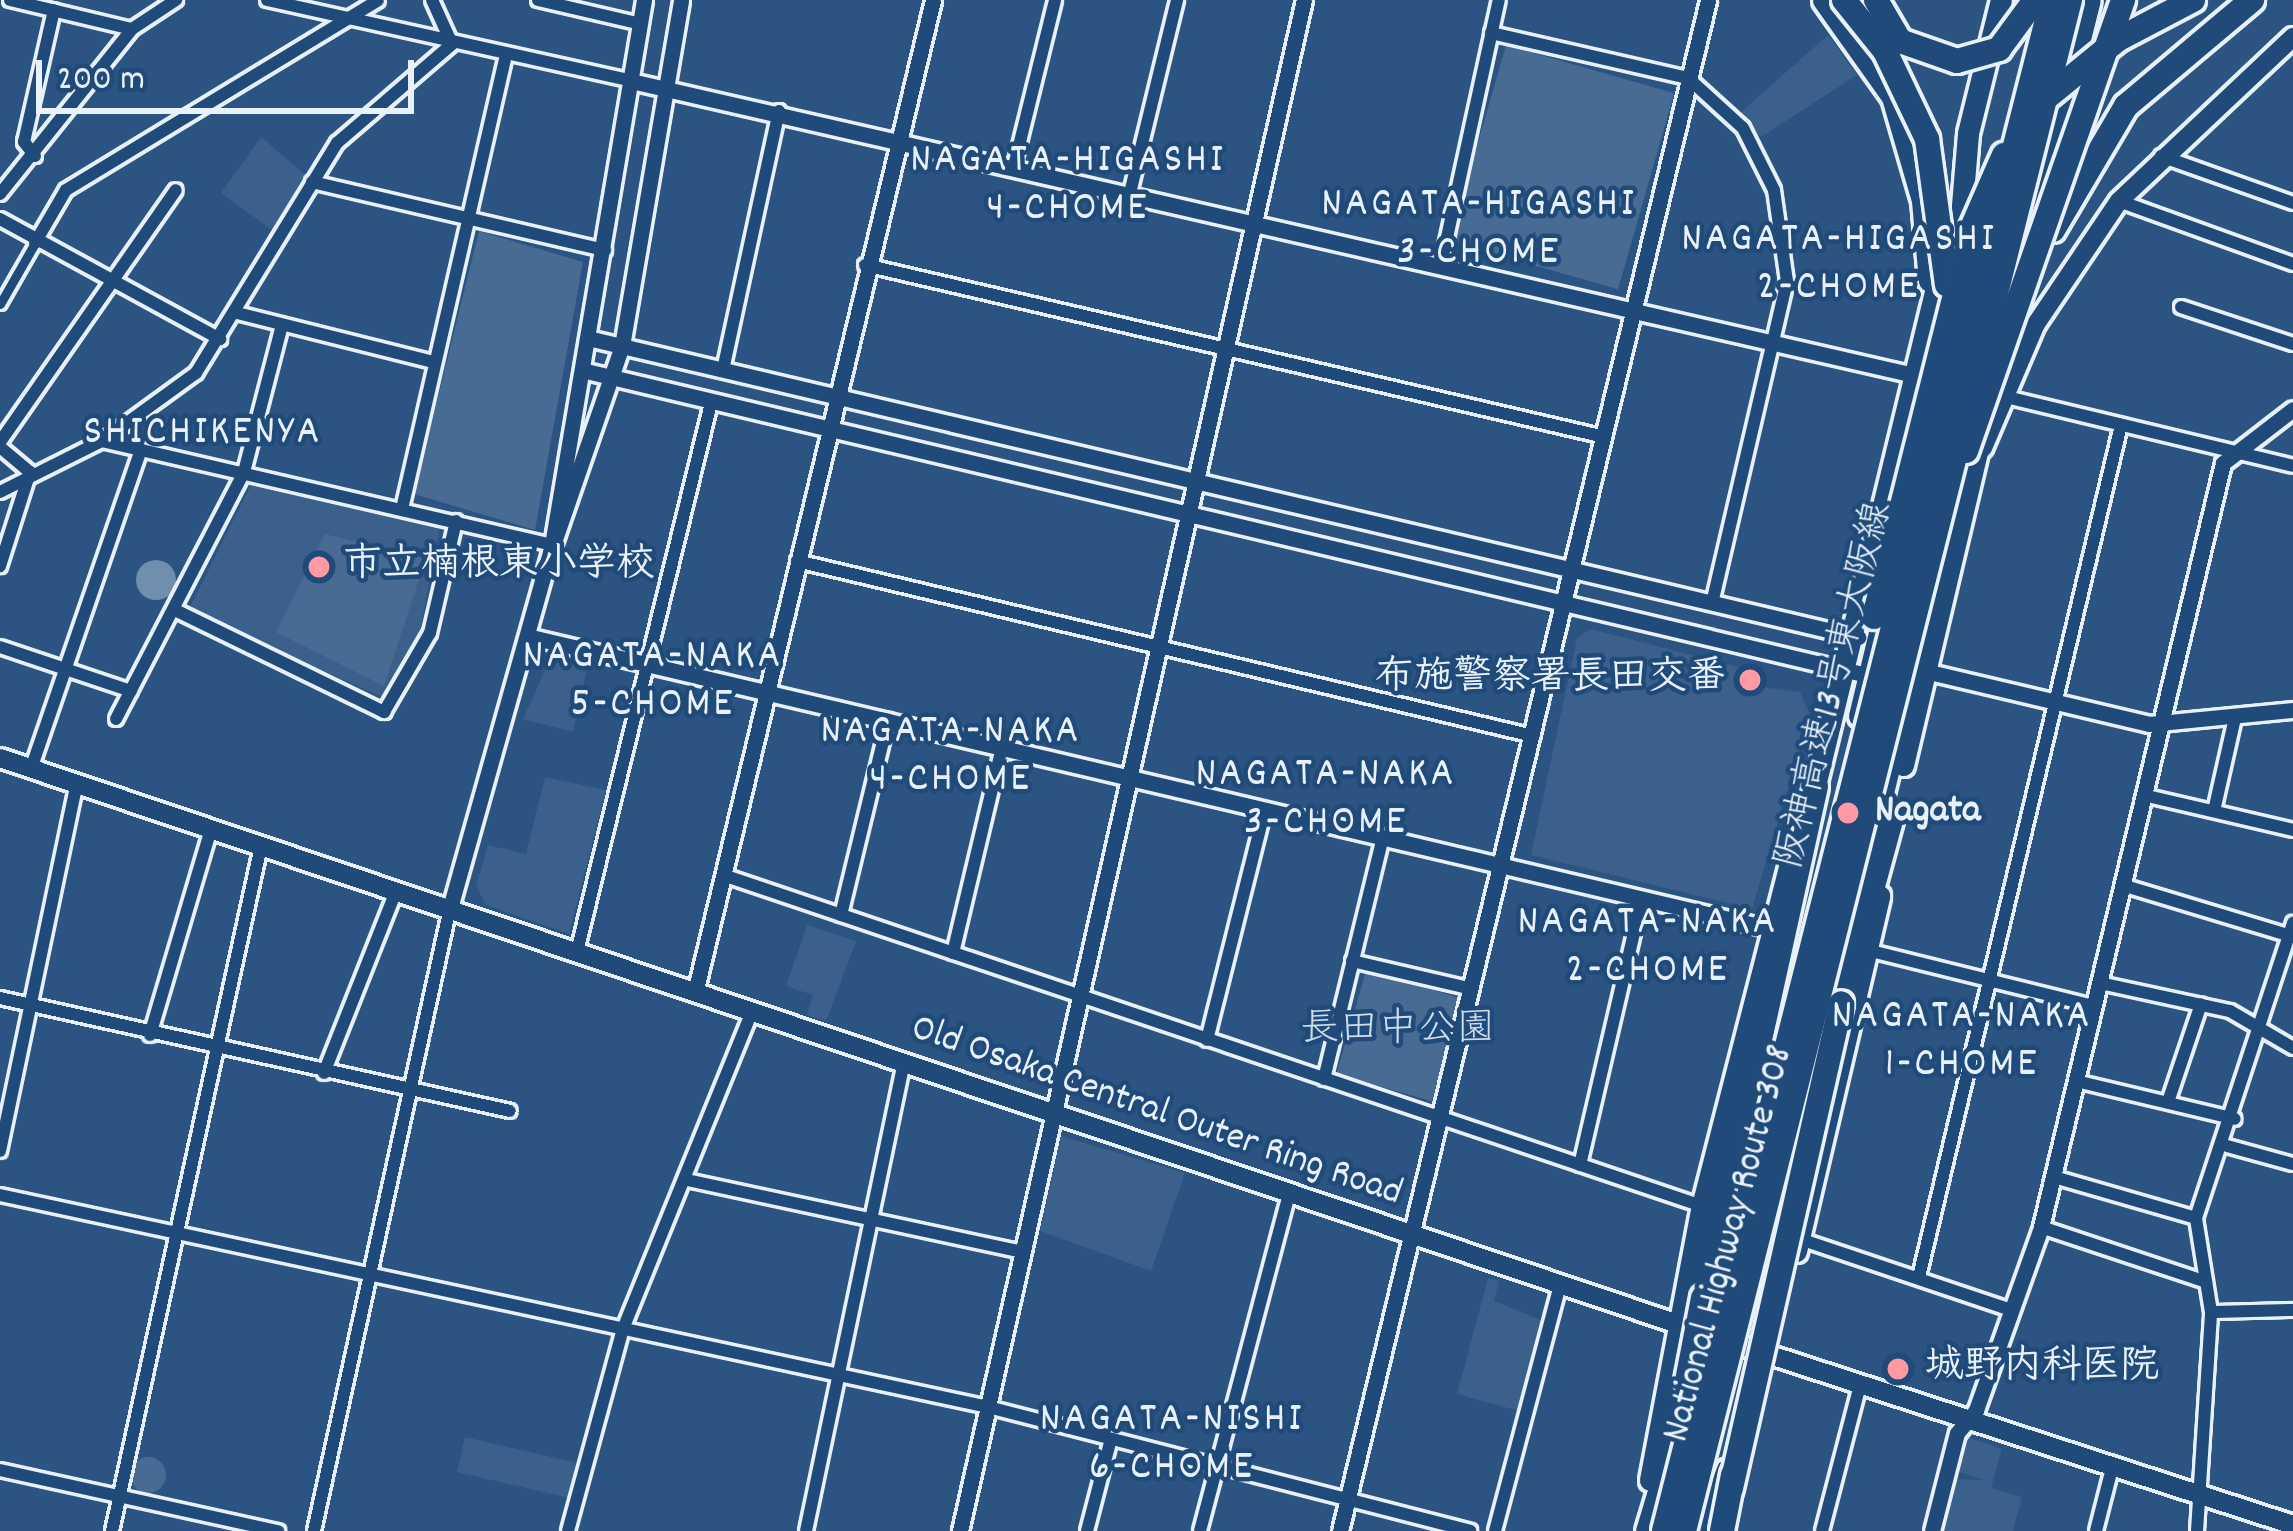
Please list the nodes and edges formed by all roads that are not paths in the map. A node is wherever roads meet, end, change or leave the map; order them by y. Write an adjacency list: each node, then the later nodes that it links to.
1 (10, 0): 26 (street)
2 (176, 0): 29 (street)
3 (266, 0): 27 (street)
4 (378, 0): 27 (street)
5 (432, 0): 32 (street)
6 (538, 0): 28 (street)
7 (644, 0): 28 (street)
8 (681, 0): 36 (street)
9 (933, 0): 39 (street)
10 (1055, 0): 42 (street)
11 (1177, 0): 45 (street)
12 (1304, 0): 50 (street)
13 (1499, 0): 30 (street)
14 (1708, 0): 34 (street)
15 (1823, 0): 71 (highway)
16 (1844, 0): 71 (highway, bridge)
17 (1876, 0): 19 (highway, bridge)
18 (2001, 0): 38 (highway, National Highway Route 308)
19 (2035, 0)
20 (2052, 0): 127 (highway, 阪神高速13号東大阪線, bridge)
21 (2070, 0): 127 (highway, 阪神高速13号東大阪線, bridge)
22 (2090, 0): 54 (highway, National Highway Route 308)
23 (2123, 0): 64 (highway, bridge)
24 (2193, 0): 71 (highway, bridge)
25 (2252, 0): 64 (highway, bridge)
26 (55, 10): 29 (street); 41 (street)
27 (350, 18): 32 (street); 52 (street)
28 (640, 24): 35 (street)
29 (132, 29): 41 (street)
30 (1491, 33): 34 (street); 57 (street)
31 (2293, 37): 40 (main road)
32 (452, 44): 33 (street); 43 (street)
33 (506, 55): 35 (street); 51 (street)
34 (1688, 78): 61 (street); 67 (street)
35 (631, 81): 36 (street); 53 (street)
36 (666, 86): 37 (street); 69 (street)
37 (779, 110): 39 (street); 73 (street)
38 (1967, 133): 71 (highway); 104 (highway, National Highway Route 308)
39 (898, 137): 42 (street); 56 (street)
40 (2160, 155): 47 (main road); 48 (street)
41 (35, 156): 46 (street)
42 (1015, 163): 45 (street)
43 (312, 182): 51 (street); 62 (street)
44 (176, 190): 58 (street)
45 (1131, 190): 50 (street)
46 (0, 194)
47 (2119, 201): 55 (street); 76 (main road)
48 (2293, 203)
49 (0, 219): 52 (street)
50 (1252, 219): 57 (street); 70 (street)
51 (468, 220): 53 (street); 72 (street)
52 (34, 244): 58 (street); 59 (street)
53 (605, 250): 66 (street)
54 (2025, 258): 76 (highway); 109 (highway, National Highway Route 308)
55 (2293, 264)
56 (866, 265): 70 (street); 77 (street)
57 (1441, 265): 61 (street)
58 (107, 286): 65 (street); 84 (street)
59 (0, 304)
60 (2181, 307): 68 (street)
61 (1634, 309): 67 (street); 82 (street)
62 (237, 314): 63 (street); 65 (street)
63 (282, 325): 72 (street); 89 (street)
64 (2007, 335): 127 (highway, bridge)
65 (220, 339): 83 (street)
66 (592, 339): 69 (street); 74 (street)
67 (1775, 342): 71 (street); 100 (street)
68 (2293, 344)
69 (622, 346): 73 (street); 75 (street)
70 (1225, 352): 82 (street); 90 (street)
71 (1927, 360): 102 (highway); 127 (highway, bridge)
72 (434, 362): 92 (street)
73 (723, 370): 77 (street)
74 (586, 371): 75 (street); 95 (street)
75 (608, 376): 78 (street); 95 (street)
76 (1997, 394): 80 (street); 109 (highway)
77 (837, 396): 81 (street); 90 (street)
78 (711, 403): 81 (street); 107 (street)
79 (2293, 409): 86 (street)
80 (2121, 425): 86 (street); 114 (street)
81 (827, 431): 93 (street); 96 (street)
82 (1605, 436): 98 (street)
83 (102, 441): 85 (street); 88 (street)
84 (0, 445): 88 (street)
85 (141, 449): 89 (street); 110 (street)
86 (2227, 452): 87 (street); 119 (street)
87 (2293, 466)
88 (30, 472): 91 (street); 97 (street)
89 (244, 472): 92 (street); 101 (street)
90 (1197, 481): 93 (street); 98 (street)
91 (0, 492)
92 (402, 509): 94 (street)
93 (1189, 515): 99 (street); 106 (street)
94 (456, 521): 95 (street); 101 (street)
95 (552, 545): 103 (street)
96 (797, 561): 106 (street); 112 (street)
97 (0, 566)
98 (1575, 570): 99 (street); 100 (street)
99 (1567, 602): 108 (street); 120 (street)
100 (1712, 603): 102 (street)
101 (175, 610): 113 (street)
102 (1854, 635): 104 (street); 108 (highway)
103 (526, 636): 107 (street); 141 (street)
104 (1877, 641): 109 (street); 111 (highway, National Highway Route 308)
105 (0, 647): 110 (street)
106 (1160, 647): 120 (street); 124 (street)
107 (646, 664): 112 (street); 146 (street)
108 (1845, 669): 111 (street); 126 (highway)
109 (1917, 669): 111 (street); 114 (street); 131 (highway); 201 (highway, National Highway Route 308)
110 (66, 670): 113 (street); 123 (street)
111 (1868, 675): 200 (highway, National Highway Route 308)
112 (766, 691): 118 (street); 137 (street)
113 (131, 692): 117 (street)
114 (2056, 701): 119 (street); 149 (street)
115 (2293, 710): 116 (street)
116 (2235, 718): 119 (street); 130 (street)
117 (116, 719)
118 (888, 721): 121 (street); 142 (street)
119 (2159, 724): 128 (street)
120 (1533, 736): 136 (street)
121 (1002, 748): 124 (street); 147 (street)
122 (0, 758): 123 (main road, Old Osaka Central Outer Ring Road)
123 (32, 769): 125 (main road, Old Osaka Central Outer Ring Road)
124 (1132, 779): 129 (street); 154 (street)
125 (77, 784): 132 (main road, Old Osaka Central Outer Ring Road); 157 (street)
126 (1816, 786): 143 (highway); 228 (highway, bridge)
127 (1854, 795): 192 (highway, 阪神高速13号東大阪線, bridge); 228 (highway, 阪神高速13号東大阪線, bridge)
128 (2143, 795): 130 (street); 138 (street)
129 (1264, 809): 134 (street); 161 (street)
130 (2214, 811): 133 (street)
131 (1892, 817): 145 (highway); 211 (highway, bridge)
132 (211, 829): 135 (main road, Old Osaka Central Outer Ring Road); 160 (street)
133 (2293, 830)
134 (1383, 837): 136 (street); 148 (street)
135 (261, 846): 139 (main road, Old Osaka Central Outer Ring Road); 162 (street)
136 (1502, 864): 140 (street); 151 (street)
137 (723, 875): 142 (street); 152 (street)
138 (2122, 885): 144 (street); 150 (street)
139 (395, 891): 141 (main road, Old Osaka Central Outer Ring Road); 165 (street)
140 (1642, 898): 143 (street); 177 (street)
141 (450, 908): 146 (main road, Old Osaka Central Outer Ring Road); 168 (street)
142 (841, 915): 147 (street)
143 (1771, 928): 182 (highway)
144 (2290, 929): 159 (street)
145 (1871, 951): 149 (street); 188 (highway)
146 (577, 952): 152 (main road, Old Osaka Central Outer Ring Road)
147 (953, 953): 154 (street)
148 (1352, 961): 151 (street); 166 (street)
149 (1989, 981): 156 (street); 191 (street)
150 (2100, 982): 155 (street); 156 (street)
151 (1472, 989): 172 (street)
152 (695, 993): 158 (main road, Old Osaka Central Outer Ring Road)
153 (0, 998): 157 (street)
154 (1085, 998): 161 (street); 171 (street)
155 (2201, 1004): 159 (street); 169 (street)
156 (2094, 1006): 167 (street)
157 (29, 1008): 160 (street); 175 (street)
158 (752, 1012): 164 (main road, Old Osaka Central Outer Ring Road); 179 (street)
159 (2254, 1033): 163 (street); 173 (street)
160 (150, 1035): 162 (street)
161 (1207, 1040): 166 (street)
162 (216, 1048): 165 (street); 186 (street)
163 (2293, 1048)
164 (904, 1063): 171 (main road, Old Osaka Central Outer Ring Road); 184 (street)
165 (324, 1072): 168 (street)
166 (1324, 1079): 172 (street)
167 (2076, 1081): 169 (street); 178 (street)
168 (406, 1088): 170 (street); 190 (street)
169 (2168, 1102): 173 (street)
170 (510, 1111)
171 (1057, 1114): 180 (main road, Old Osaka Central Outer Ring Road); 189 (street)
172 (1441, 1118): 177 (street); 187 (street)
173 (2235, 1119): 174 (street)
174 (2228, 1146): 176 (street); 183 (street)
175 (0, 1150)
176 (2293, 1164)
177 (1580, 1165): 182 (street)
178 (2054, 1177): 183 (street); 185 (street)
179 (687, 1180): 184 (street); 199 (street)
180 (1289, 1193): 187 (main road, Old Osaka Central Outer Ring Road); 208 (street)
181 (0, 1195): 186 (street)
182 (1702, 1206): 198 (highway)
183 (2196, 1218): 193 (street)
184 (870, 1221): 189 (street); 203 (street)
185 (2041, 1227): 193 (street); 195 (street)
186 (177, 1233): 190 (street); 212 (street)
187 (1417, 1236): 194 (main road, Old Osaka Central Outer Ring Road); 213 (street)
188 (1799, 1239): 191 (street); 202 (highway)
189 (1023, 1252): 205 (street)
190 (370, 1273): 199 (street); 218 (street)
191 (1919, 1277): 195 (street)
192 (1747, 1281): 211 (highway, bridge); 229 (highway, 阪神高速13号東大阪線, bridge)
193 (2206, 1282): 197 (street)
194 (1559, 1285): 198 (main road, Old Osaka Central Outer Ring Road); 226 (street)
195 (2012, 1310): 206 (street)
196 (2293, 1310): 197 (street)
197 (2211, 1312): 214 (street)
198 (1676, 1323): 200 (main road, Old Osaka Central Outer Ring Road); 227 (highway)
199 (623, 1328): 203 (street); 219 (street)
200 (1706, 1334): 201 (main road, Old Osaka Central Outer Ring Road); 227 (highway, National Highway Route 308)
201 (1739, 1346): 202 (main road, Old Osaka Central Outer Ring Road); 230 (highway, National Highway Route 308)
202 (1770, 1356): 204 (main road, Old Osaka Central Outer Ring Road); 230 (highway)
203 (840, 1373): 205 (street); 220 (street)
204 (1860, 1385): 206 (main road, Old Osaka Central Outer Ring Road); 232 (street)
205 (988, 1407): 207 (street); 221 (street)
206 (1967, 1421): 210 (main road, Old Osaka Central Outer Ring Road); 233 (street)
207 (1111, 1439): 208 (street); 222 (street)
208 (1216, 1466): 213 (street); 223 (street)
209 (0, 1470): 212 (street)
210 (2111, 1472): 214 (main road, Old Osaka Central Outer Ring Road); 234 (street)
211 (1731, 1488): 231 (highway, bridge)
212 (123, 1496): 216 (street); 217 (street)
213 (1348, 1500): 224 (street); 225 (street)
214 (2193, 1500): 215 (main road, Old Osaka Central Outer Ring Road); 235 (street)
215 (2293, 1525)
216 (112, 1531)
217 (278, 1531)
218 (314, 1531)
219 (568, 1531)
220 (806, 1531)
221 (960, 1531)
222 (1087, 1531)
223 (1200, 1531)
224 (1340, 1531)
225 (1470, 1531)
226 (1495, 1531)
227 (1644, 1531)
228 (1661, 1531)
229 (1684, 1531)
230 (1699, 1531)
231 (1722, 1531)
232 (1822, 1531)
233 (1932, 1531)
234 (2096, 1531)
235 (2197, 1531)

